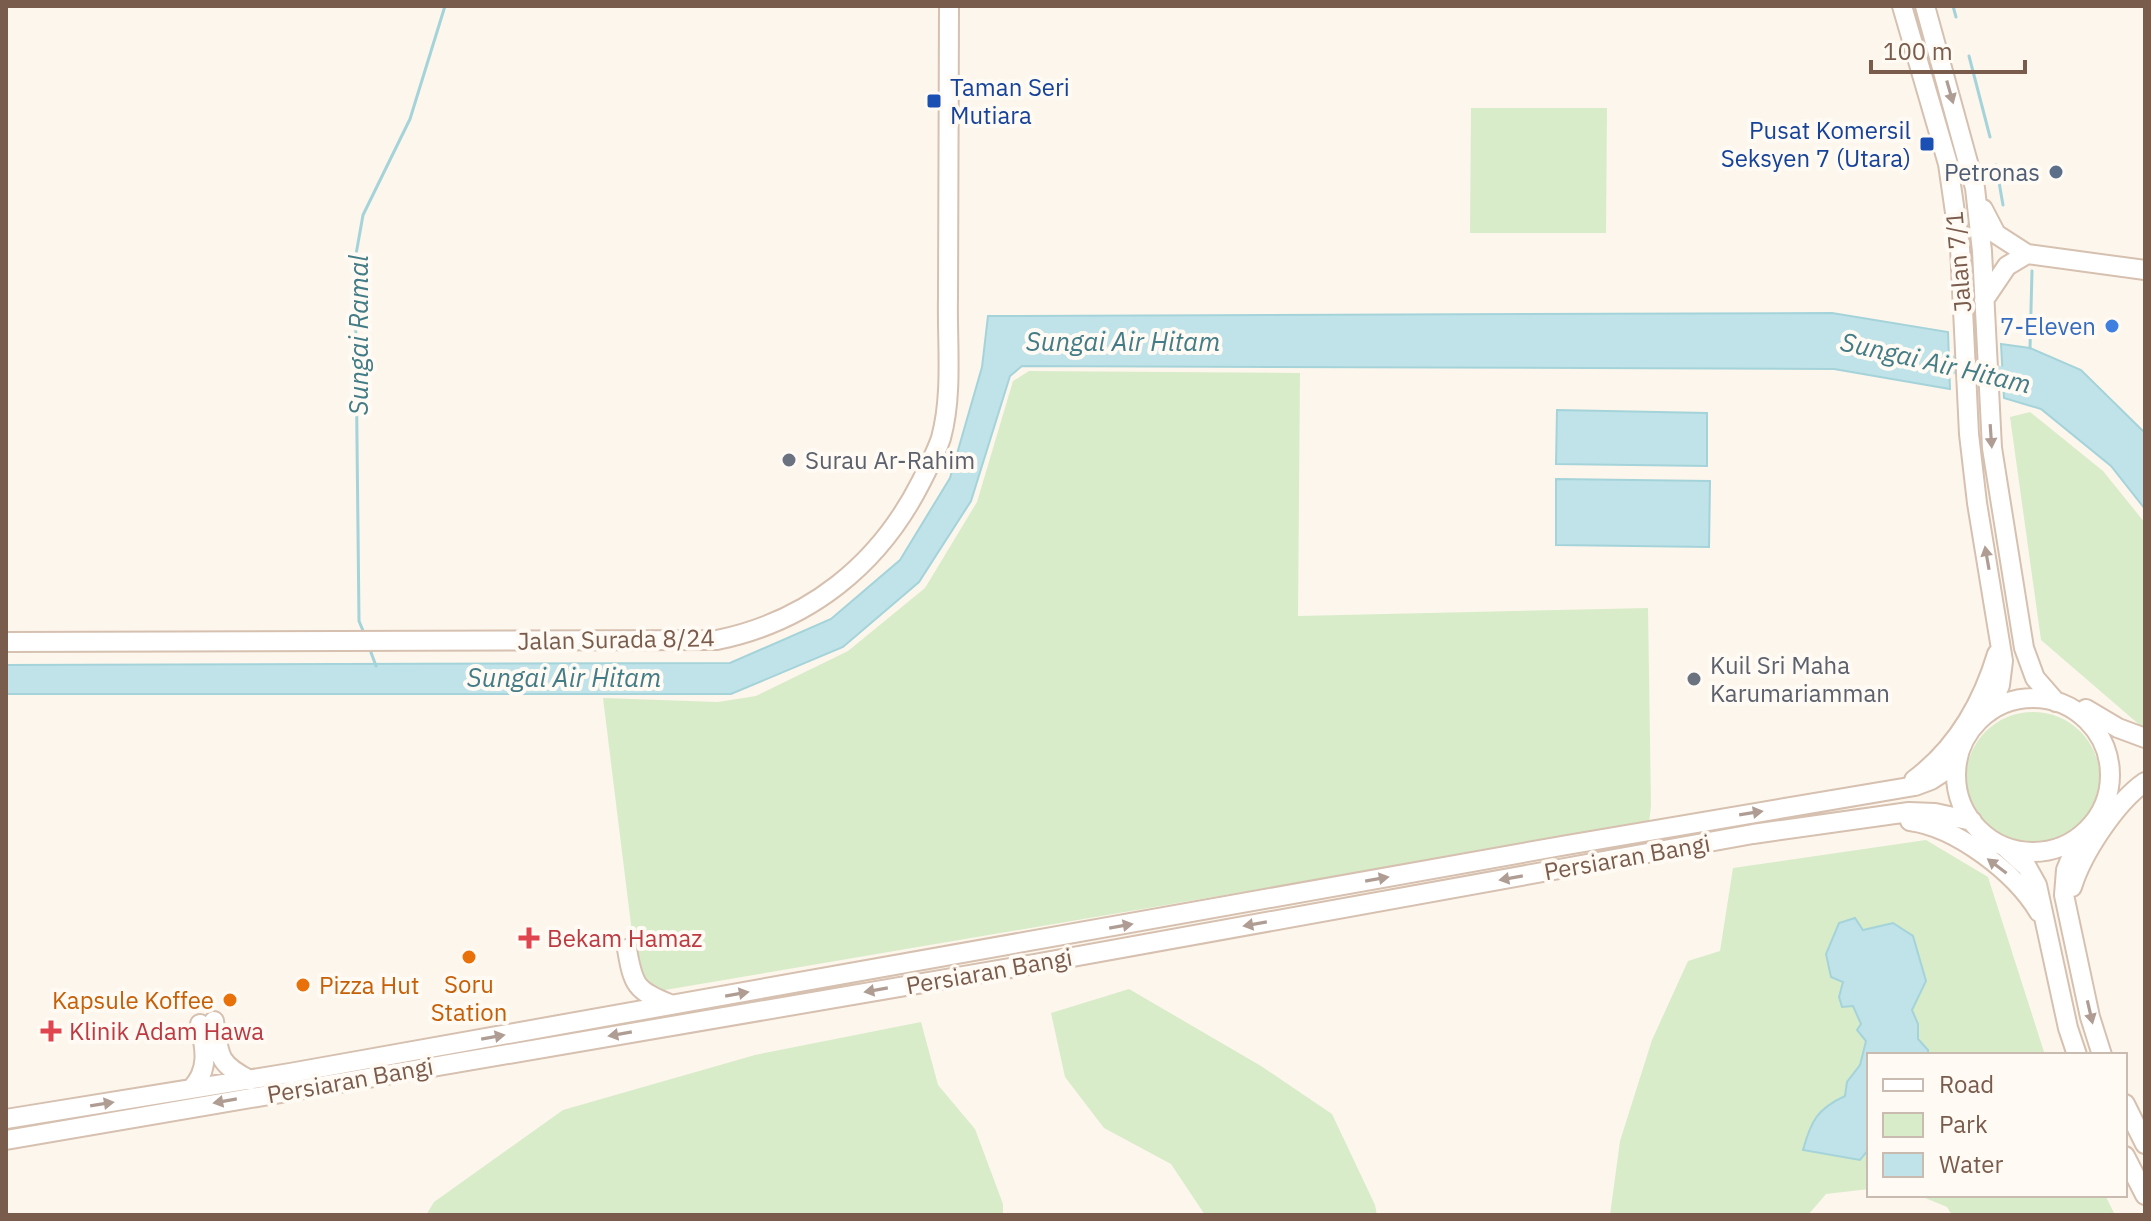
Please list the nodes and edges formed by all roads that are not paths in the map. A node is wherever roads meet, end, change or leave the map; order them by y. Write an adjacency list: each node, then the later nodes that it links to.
1 (949, 6): 10 (main road, Jalan Surada 8/24)
2 (1902, 6): 9 (main road, Jalan 7/1, one-way to 2)
3 (1925, 6): 4 (main road, Jalan 7/1, one-way to 4)
4 (1975, 188): 5 (main road, Jalan 7/1); 7 (main road, Jalan 7/1)
5 (2027, 254): 6 (main road, Jalan 7/1); 7 (main road, Jalan 7/1)
6 (2145, 270)
7 (1984, 300): 8 (main road, Jalan 7/1, one-way to 8)
8 (2020, 627): 11 (main road, Jalan 7/1); 14 (main road)
9 (2001, 635): 12 (main road, Jalan 7/1); 19 (main road)
10 (6, 642)
11 (2056, 702): 12 (main road); 13 (main road)
12 (1989, 712): 16 (main road)
13 (2092, 724): 15 (main road); 20 (main road)
14 (2145, 738)
15 (2145, 746)
16 (1957, 763): 19 (main road, Persiaran Bangi); 22 (main road)
17 (2145, 771): 20 (main road)
18 (2145, 782): 25 (main road)
19 (1899, 789): 28 (main road, Persiaran Bangi, one-way to 19)
20 (2109, 791): 23 (main road)
21 (1875, 817): 22 (main road, Persiaran Bangi); 26 (main road, one-way to 21); 35 (main road, Persiaran Bangi, one-way to 35)
22 (1972, 821): 24 (main road)
23 (2080, 836): 24 (main road); 25 (main road)
24 (2004, 845): 26 (main road)
25 (2067, 911): 30 (main road, one-way to 30)
26 (2045, 925): 29 (main road)
27 (627, 949): 28 (main road)
28 (673, 1005): 31 (main road, Persiaran Bangi, one-way to 28)
29 (2076, 1053)
30 (2101, 1053)
31 (250, 1080): 32 (main road, Persiaran Bangi); 32 (main road)
32 (191, 1089): 34 (main road, Persiaran Bangi, one-way to 32)
33 (2127, 1108): 36 (main road)
34 (6, 1119)
35 (6, 1140)
36 (2145, 1144)
37 (2127, 1160): 38 (main road)
38 (2145, 1195)

